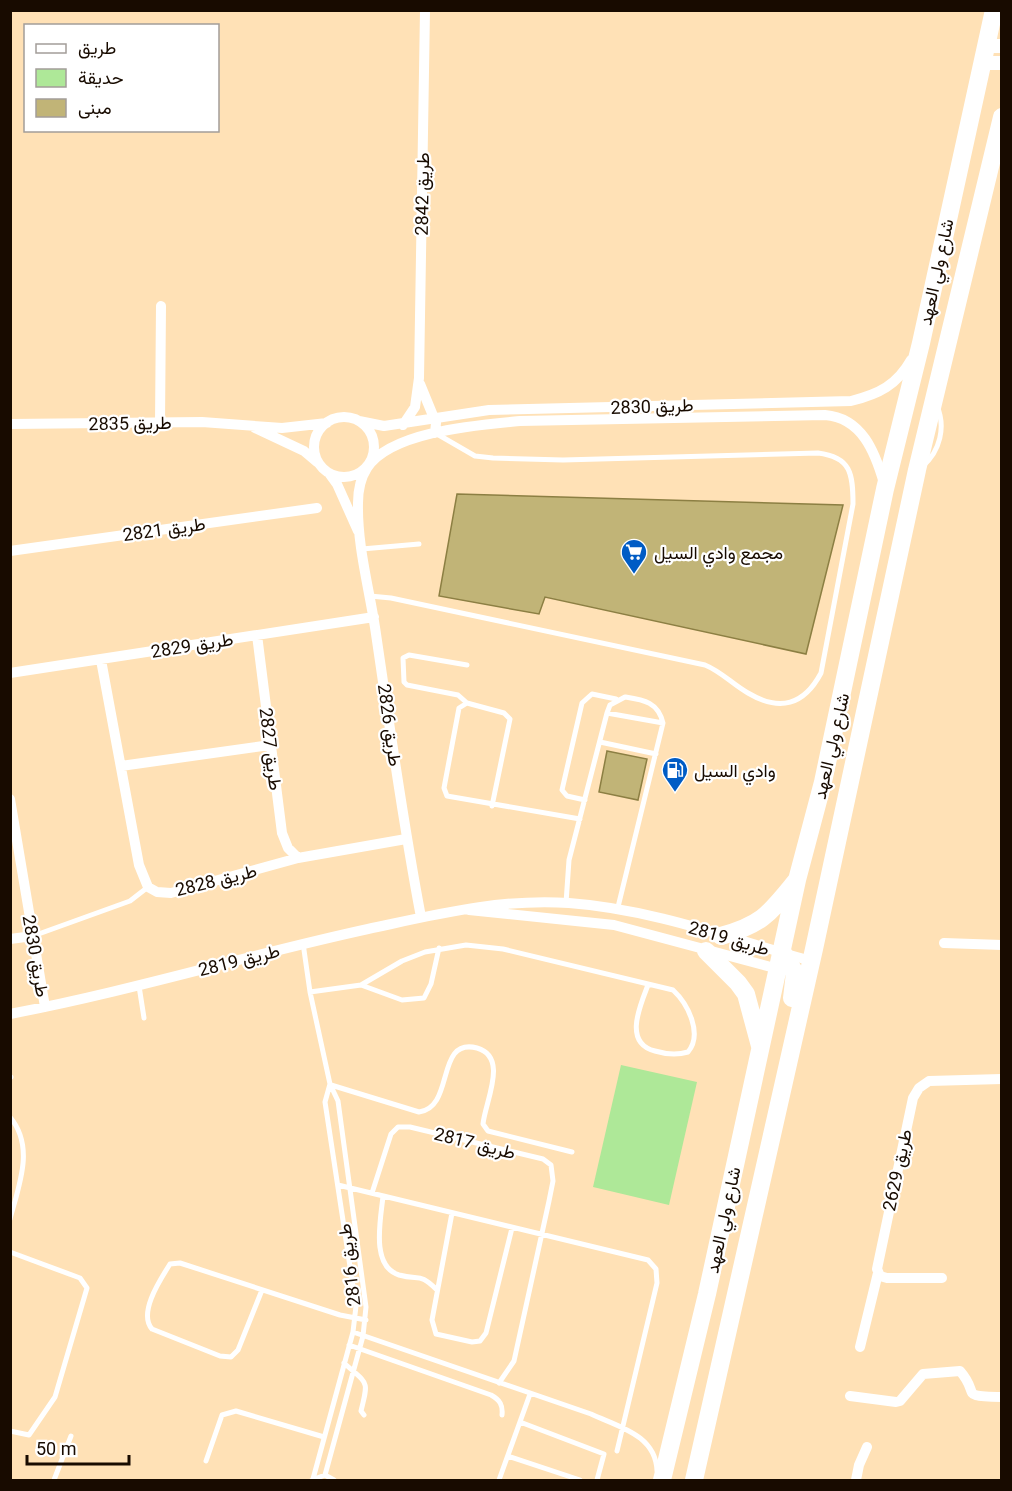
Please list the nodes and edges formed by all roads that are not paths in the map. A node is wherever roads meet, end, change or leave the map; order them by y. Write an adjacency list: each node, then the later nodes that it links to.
1 (425, 10): 8 (street, طريق 2842)
2 (994, 10): 3 (main road, شارع ولي العهد)
3 (990, 52): 4 (street); 7 (main road, شارع ولي العهد)
4 (1002, 63)
5 (1001, 119): 61 (main road, شارع ولي العهد)
6 (161, 306): 11 (street)
7 (921, 343): 9 (street, طريق 2830); 19 (main road, شارع ولي العهد)
8 (419, 378): 9 (street, طريق 2842); 15 (street, طريق 2842)
9 (434, 418): 15 (street, طريق 2830); 16 (street, طريق 2842)
10 (360, 421): 12 (street); 15 (street, طريق 2830); 17 (street)
11 (160, 422): 13 (street, طريق 2835); 14 (street, طريق 2835)
12 (327, 423): 14 (street, طريق 2835); 18 (street)
13 (10, 424)
14 (249, 425): 18 (street, طريق 2835)
15 (402, 425)
16 (435, 433): 17 (street, طريق 2830); 19 (street, طريق 2830); 25 (lane)
17 (368, 466): 18 (street); 21 (street, طريق 2826)
18 (326, 471): 21 (street, طريق 2826)
19 (885, 489): 45 (main road, شارع ولي العهد)
20 (317, 508): 24 (street, طريق 2821)
21 (359, 533): 23 (street, طريق 2826)
22 (419, 544): 23 (lane)
23 (362, 549): 25 (street, طريق 2826)
24 (10, 551)
25 (370, 596): 26 (street, طريق 2826)
26 (374, 617): 27 (street, طريق 2829); 43 (street, طريق 2826)
27 (257, 635): 28 (street, طريق 2829); 36 (street, طريق 2827)
28 (101, 660): 30 (street, طريق 2829); 38 (street, طريق 2828)
29 (466, 665): 32 (lane)
30 (10, 673)
31 (616, 699): 33 (lane); 34 (lane); 40 (lane)
32 (467, 703): 41 (lane); 41 (lane)
33 (608, 713): 34 (lane); 35 (lane)
34 (663, 723): 37 (lane)
35 (600, 742): 37 (lane); 40 (lane)
36 (270, 745): 38 (street); 44 (street, طريق 2827)
37 (656, 754): 48 (lane)
38 (121, 766): 46 (street, طريق 2828)
39 (10, 799): 53 (street, طريق 2830)
40 (585, 800): 42 (lane)
41 (492, 806): 42 (lane)
42 (580, 819): 47 (lane)
43 (406, 839): 44 (street, طريق 2828); 50 (street, طريق 2826)
44 (298, 858): 46 (street, طريق 2828)
45 (797, 880): 54 (main road); 61 (main road, شارع ولي العهد)
46 (148, 887): 53 (lane)
47 (567, 903): 48 (street, طريق 2819); 49 (street, طريق 2819); 51 (street)
48 (618, 907): 52 (street); 54 (street, طريق 2819)
49 (468, 910): 50 (street, طريق 2819); 51 (street, طريق 2819)
50 (421, 917): 56 (street, طريق 2819)
51 (569, 920): 52 (street, طريق 2819)
52 (614, 925): 60 (street, طريق 2819)
53 (33, 936): 55 (street); 66 (street, طريق 2830)
54 (721, 936): 61 (street, طريق 2819)
55 (10, 939)
56 (303, 943): 64 (street, طريق 2819); 65 (lane, طريق 2816)
57 (944, 943): 58 (street)
58 (1002, 945)
59 (439, 948): 62 (lane); 62 (lane); 63 (lane)
60 (706, 951): 61 (street, طريق 2819); 69 (main road)
61 (795, 967): 69 (main road, شارع ولي العهد); 120 (main road, شارع ولي العهد)
62 (361, 985): 65 (lane)
63 (648, 985): 63 (lane)
64 (139, 986): 66 (street, طريق 2819); 68 (lane)
65 (310, 992): 71 (lane, طريق 2816)
66 (45, 1007): 67 (street, طريق 2819)
67 (10, 1014)
68 (144, 1018)
69 (760, 1047): 119 (main road, شارع ولي العهد)
70 (1002, 1079): 83 (street, طريق 2629)
71 (330, 1084): 73 (lane); 74 (lane, طريق 2816); 75 (lane, طريق 2816)
72 (10, 1116): 79 (lane)
73 (572, 1152)
74 (338, 1185): 75 (lane); 87 (lane, طريق 2816)
75 (351, 1188): 76 (lane); 88 (lane, طريق 2816)
76 (372, 1193): 77 (lane); 81 (lane, طريق 2817)
77 (383, 1196): 78 (lane); 86 (lane)
78 (452, 1213): 80 (lane); 86 (lane)
79 (10, 1219)
80 (512, 1228): 81 (lane); 86 (lane)
81 (542, 1235): 96 (lane); 103 (lane)
82 (10, 1252): 104 (lane)
83 (878, 1273): 84 (street); 92 (street, طريق 2629)
84 (942, 1278)
85 (262, 1290): 85 (lane); 87 (lane)
86 (437, 1290)
87 (355, 1318): 88 (lane); 89 (lane, طريق 2816)
88 (366, 1320): 90 (lane, طريق 2816)
89 (353, 1332): 90 (lane); 91 (lane, طريق 2816)
90 (363, 1336): 93 (lane, طريق 2816); 96 (lane)
91 (349, 1345): 93 (lane); 94 (lane, طريق 2816)
92 (860, 1347)
93 (360, 1348): 95 (lane, طريق 2816); 101 (lane)
94 (344, 1364): 95 (lane); 106 (lane, طريق 2816)
95 (353, 1372): 100 (lane); 111 (lane, طريق 2816)
96 (499, 1383): 97 (lane)
97 (530, 1394): 102 (lane); 103 (lane)
98 (850, 1396): 99 (street)
99 (1002, 1397)
100 (364, 1415)
101 (502, 1415)
102 (520, 1422): 109 (lane); 117 (lane)
103 (622, 1428): 108 (lane); 118 (lane)
104 (10, 1431)
105 (71, 1436): 112 (lane)
106 (324, 1437): 110 (lane); 113 (lane, طريق 2816)
107 (867, 1447): 121 (street)
108 (617, 1451)
109 (508, 1456): 115 (lane); 116 (lane)
110 (206, 1461)
111 (325, 1475): 113 (lane); 114 (lane)
112 (54, 1480)
113 (312, 1480)
114 (334, 1480)
115 (499, 1480)
116 (580, 1480)
117 (597, 1480)
118 (657, 1480)
119 (662, 1480)
120 (693, 1480)
121 (856, 1480)

